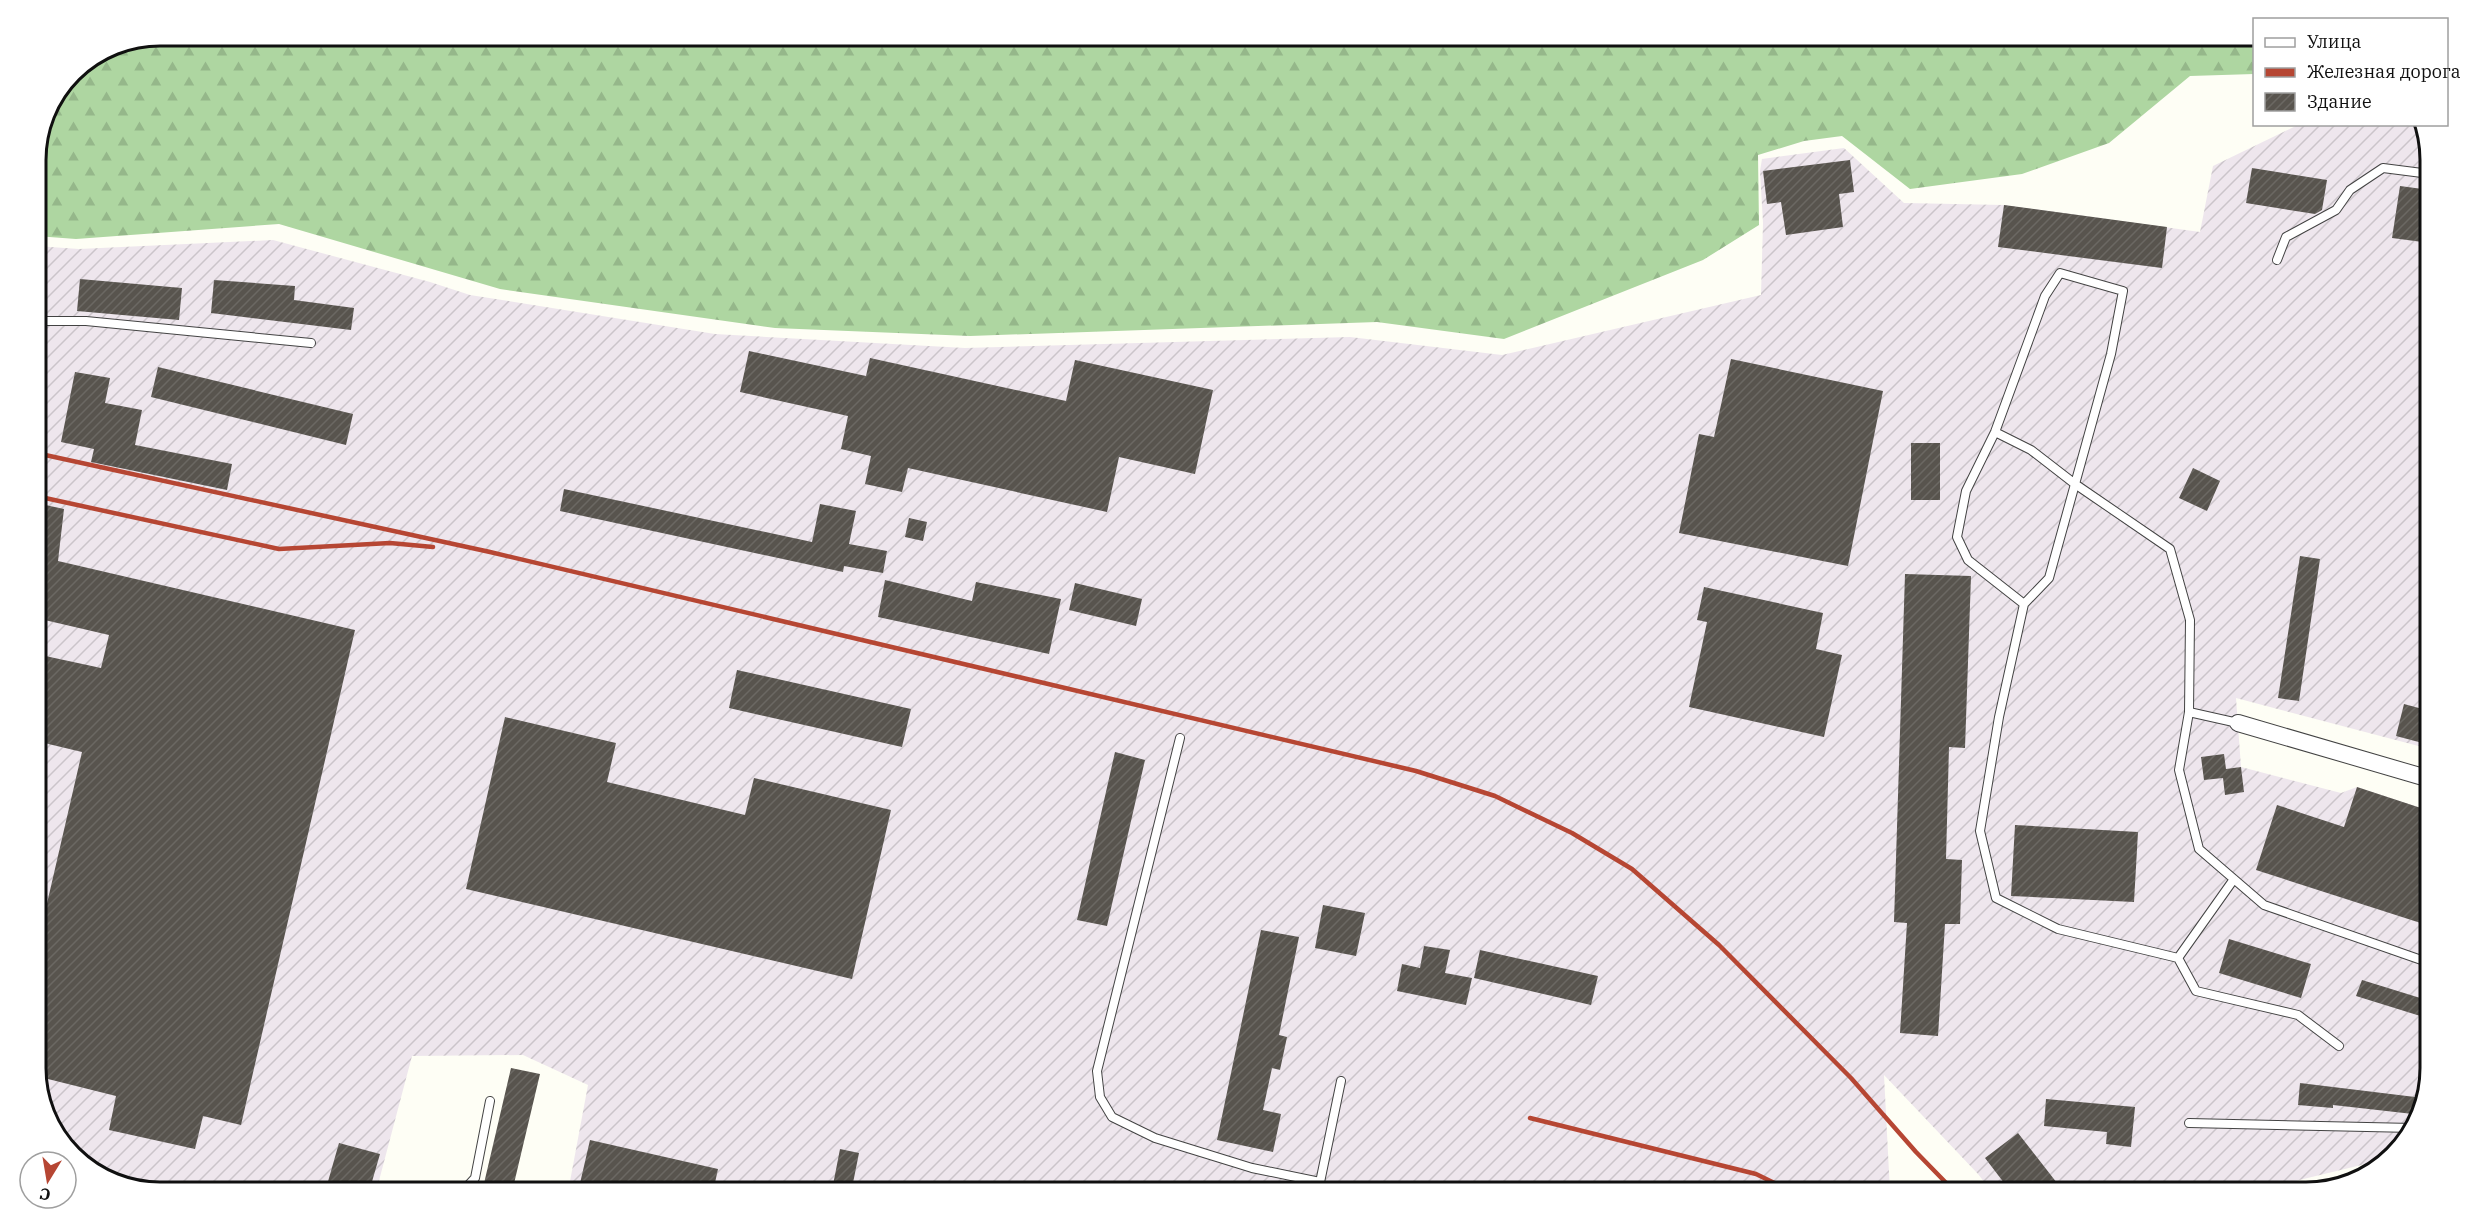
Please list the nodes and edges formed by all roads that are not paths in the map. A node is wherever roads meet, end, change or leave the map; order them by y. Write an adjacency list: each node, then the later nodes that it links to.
1 (2419, 173): 2 (lane)
2 (2277, 260)
3 (47, 321): 4 (lane)
4 (311, 343)
5 (1995, 432): 6 (lane); 6 (lane); 7 (lane)
6 (2076, 484): 7 (lane); 8 (lane)
7 (2024, 604): 13 (lane)
8 (2190, 712): 9 (lane); 12 (lane)
9 (2238, 723): 11 (street)
10 (1180, 738): 21 (lane)
11 (2420, 776)
12 (2234, 879): 13 (lane); 14 (lane)
13 (2178, 958): 15 (lane)
14 (2420, 959)
15 (2339, 1046)
16 (1341, 1081): 21 (lane)
17 (490, 1101): 20 (lane)
18 (2189, 1123): 19 (lane)
19 (2402, 1128)
20 (471, 1182)
21 (1320, 1182)

